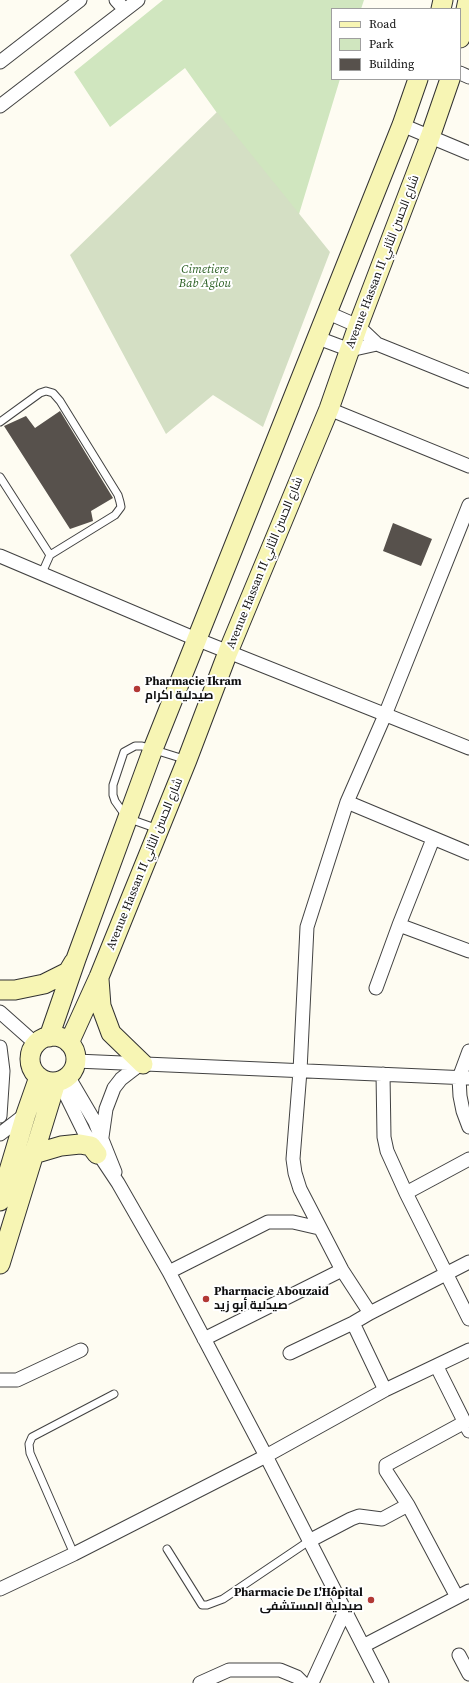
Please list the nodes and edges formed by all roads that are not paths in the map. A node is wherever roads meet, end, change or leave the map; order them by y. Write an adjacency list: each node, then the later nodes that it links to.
1 (80, 0): 7 (street)
2 (116, 0): 5 (street)
3 (138, 0): 5 (street)
4 (468, 0): 6 (street)
5 (125, 10): 10 (street)
6 (461, 33)
7 (0, 62)
8 (418, 80): 11 (street)
9 (450, 80): 12 (street, Avenue Hassan II شارع الحسن الثاني)
10 (0, 106)
11 (402, 126): 12 (street); 14 (street)
12 (430, 137): 13 (street); 15 (street, Avenue Hassan II شارع الحسن الثاني)
13 (469, 153)
14 (326, 312): 15 (street); 16 (street)
15 (358, 326): 17 (street); 18 (street, Avenue Hassan II شارع الحسن الثاني)
16 (318, 338): 18 (street); 28 (street)
17 (377, 344): 18 (street); 19 (street)
18 (350, 350): 20 (street, Avenue Hassan II شارع الحسن الثاني)
19 (469, 381)
20 (329, 409): 22 (street); 29 (street, Avenue Hassan II شارع الحسن الثاني)
21 (0, 422): 25 (lane)
22 (469, 466)
23 (0, 477): 25 (lane)
24 (469, 505): 30 (street)
25 (50, 555): 27 (lane)
26 (0, 556): 27 (street)
27 (42, 573): 28 (street)
28 (196, 640): 29 (street); 32 (street)
29 (228, 652): 30 (street); 33 (street, Avenue Hassan II شارع الحسن الثاني)
30 (385, 715): 31 (street); 34 (street)
31 (469, 748)
32 (153, 749): 33 (lane); 35 (street); 35 (lane)
33 (187, 760): 36 (street, Avenue Hassan II شارع الحسن الثاني)
34 (347, 802): 37 (street); 51 (street)
35 (127, 818): 36 (lane); 41 (street)
36 (159, 829): 42 (street, Avenue Hassan II شارع الحسن الثاني)
37 (433, 839): 38 (street); 39 (street)
38 (469, 853)
39 (399, 925): 40 (street); 43 (street)
40 (469, 951)
41 (76, 959): 44 (street); 46 (street)
42 (99, 977): 47 (street, Avenue Hassan II شارع الحسن الثاني); 50 (street)
43 (376, 988)
44 (0, 990)
45 (0, 1012): 46 (street)
46 (43, 1040): 47 (street); 53 (street)
47 (69, 1044): 53 (street)
48 (0, 1047): 56 (street)
49 (469, 1051): 54 (street)
50 (147, 1064): 51 (street); 53 (street); 59 (street)
51 (300, 1071): 52 (street); 64 (street)
52 (384, 1074): 54 (street); 62 (street)
53 (60, 1076): 55 (street); 59 (street); 60 (street)
54 (464, 1078): 57 (street)
55 (26, 1114): 58 (street); 63 (street)
56 (0, 1116)
57 (469, 1127)
58 (0, 1134)
59 (100, 1146): 60 (street); 69 (street)
60 (34, 1154): 65 (street)
61 (469, 1159): 62 (street)
62 (406, 1193): 70 (street)
63 (0, 1201)
64 (319, 1228): 68 (street); 69 (street)
65 (4, 1238): 67 (street)
66 (469, 1262): 70 (street)
67 (0, 1264)
68 (342, 1270): 71 (street); 74 (street)
69 (169, 1272): 74 (street)
70 (446, 1274): 71 (street); 72 (street)
71 (370, 1313): 73 (street)
72 (469, 1319)
73 (353, 1323): 77 (street); 80 (street)
74 (204, 1339): 83 (street)
75 (81, 1350): 79 (street)
76 (469, 1350): 78 (street)
77 (290, 1354)
78 (437, 1366): 80 (street); 82 (street)
79 (0, 1380)
80 (386, 1390): 83 (street)
81 (114, 1394): 87 (lane)
82 (467, 1426): 84 (street)
83 (266, 1456): 85 (street); 87 (street)
84 (408, 1505): 85 (street); 90 (street)
85 (309, 1541): 86 (lane); 91 (street)
86 (167, 1549)
87 (74, 1554): 88 (street)
88 (0, 1588)
89 (469, 1591): 90 (street)
90 (457, 1597): 92 (street)
91 (345, 1611): 92 (street); 97 (street)
92 (363, 1646): 98 (street)
93 (459, 1655): 94 (street)
94 (469, 1674)
95 (200, 1683): 96 (street)
96 (303, 1683)
97 (312, 1683)
98 (382, 1683)

